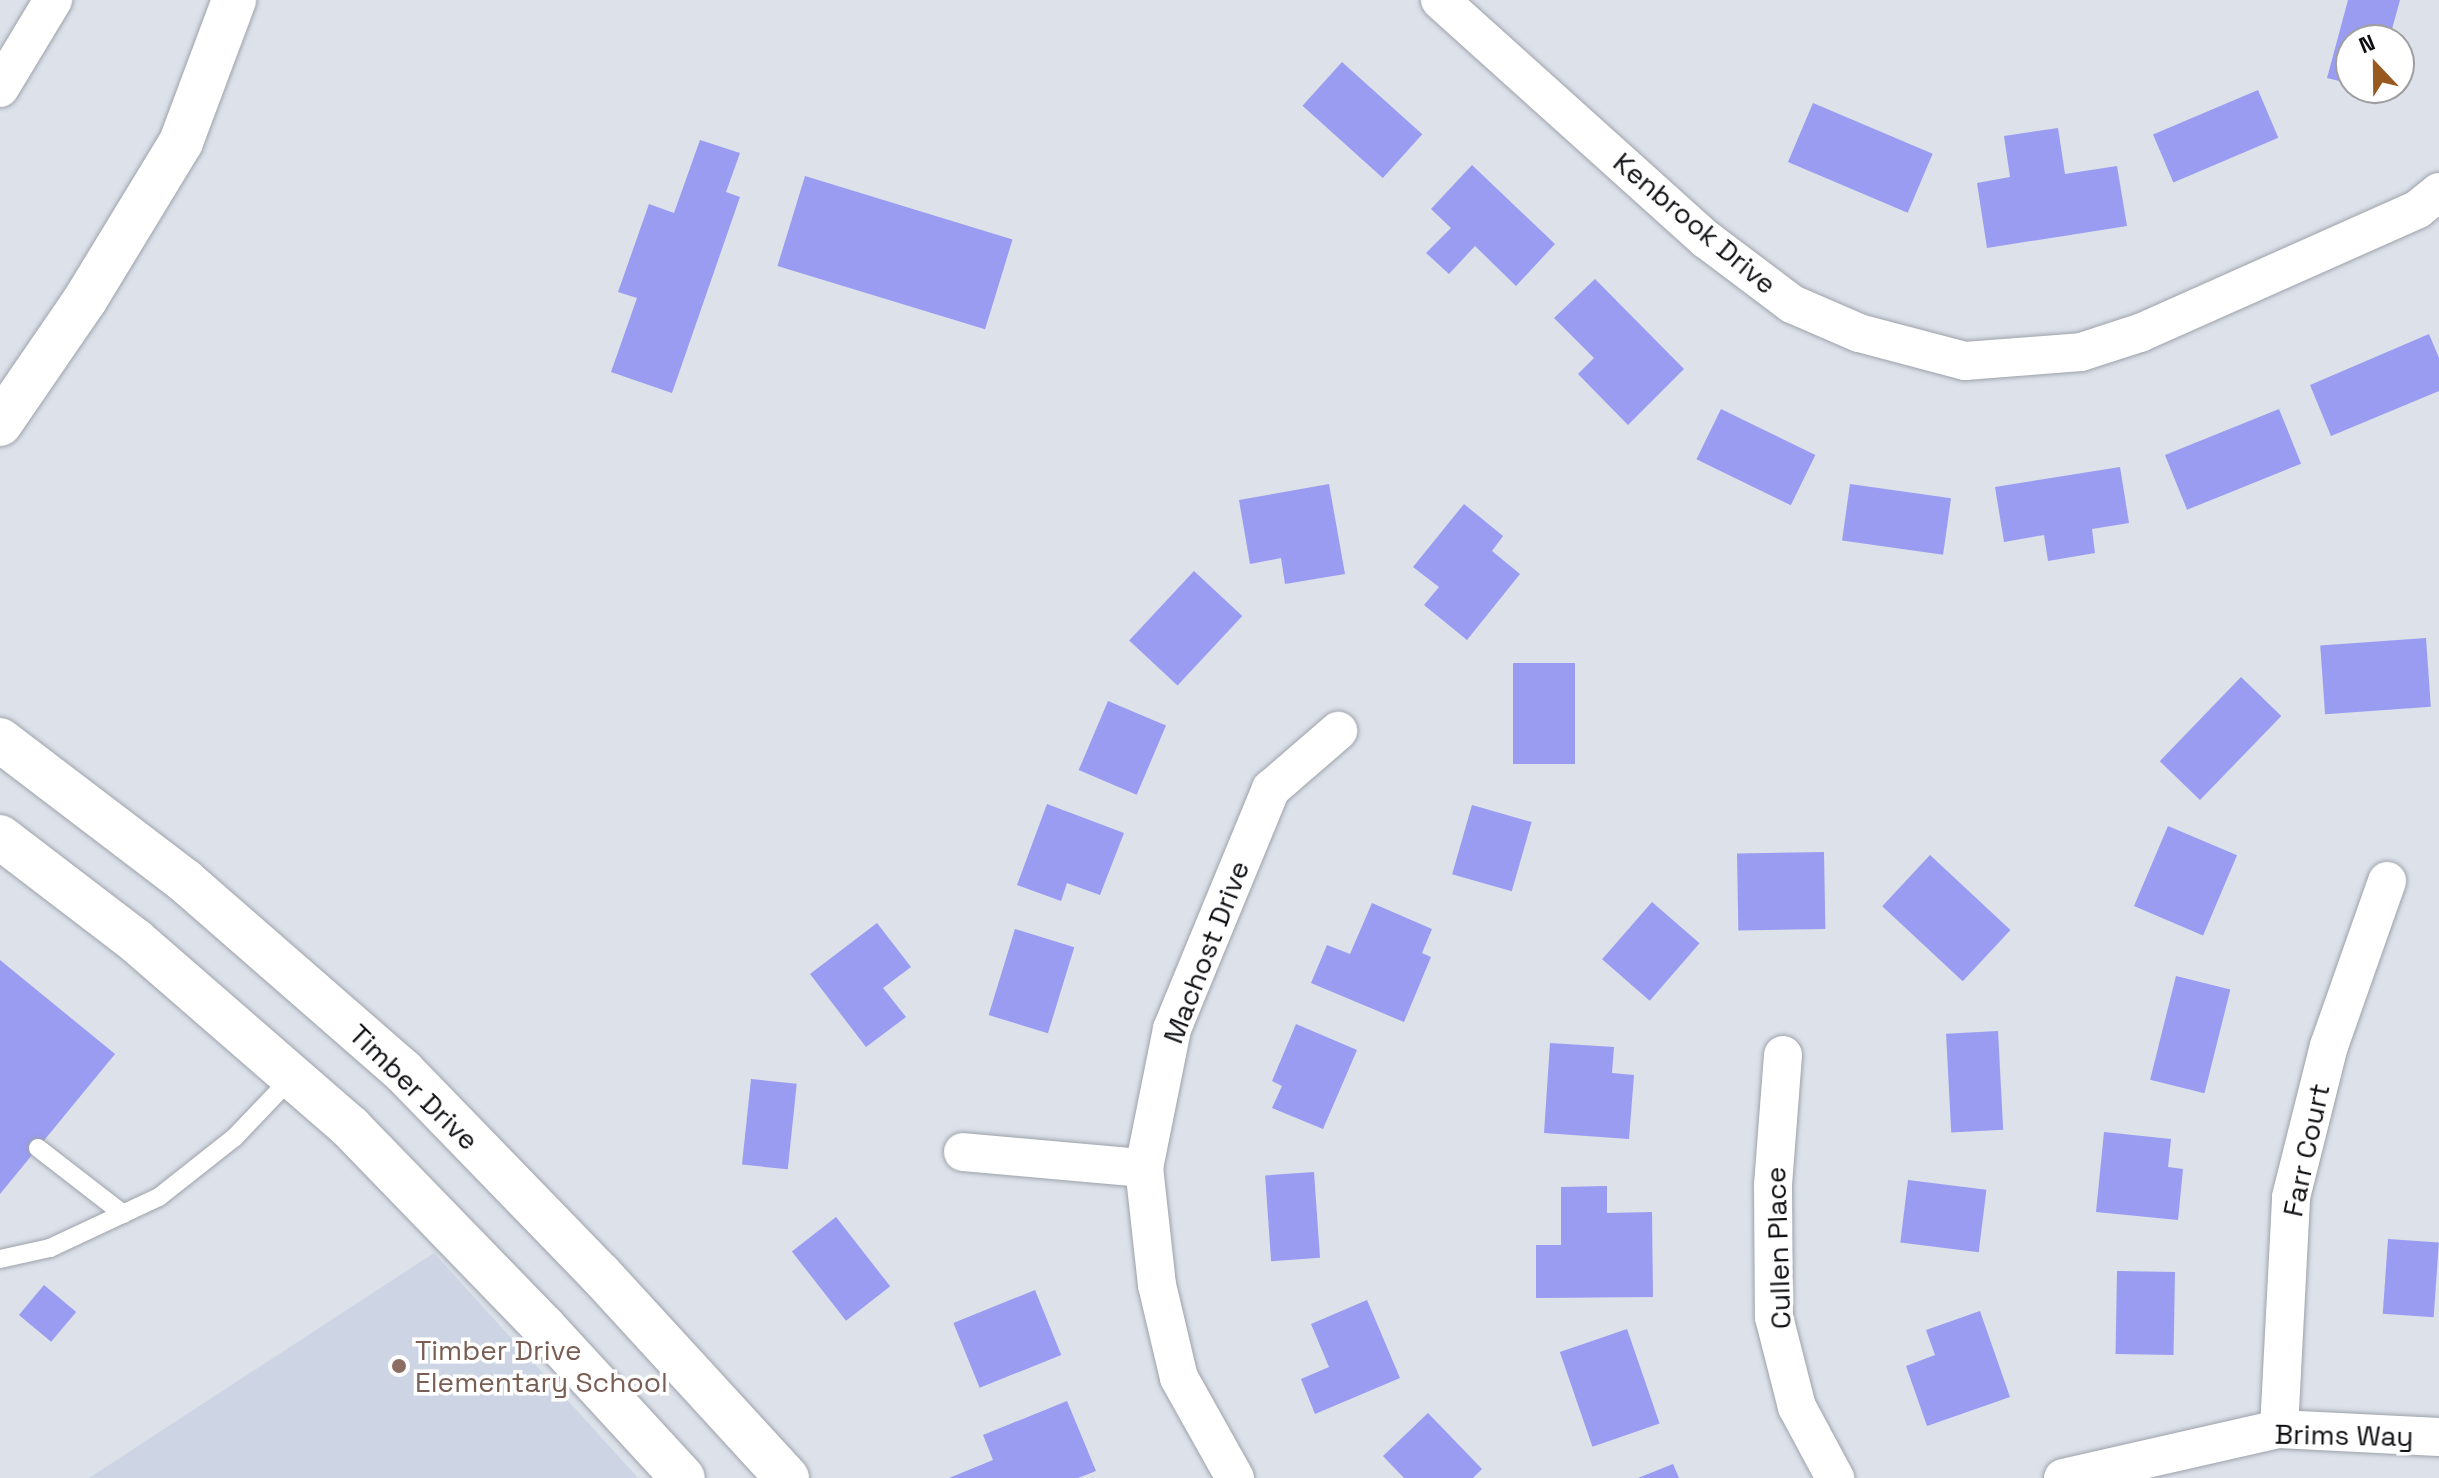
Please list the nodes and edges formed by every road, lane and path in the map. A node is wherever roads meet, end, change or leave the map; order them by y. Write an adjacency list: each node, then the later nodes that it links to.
1 (53, 0): 4 (street)
2 (234, 0): 6 (main road)
3 (1440, 0): 5 (street, Kenbrook Drive)
4 (0, 88)
5 (2439, 192)
6 (0, 424)
7 (1338, 731): 15 (street, Machost Drive)
8 (0, 740): 21 (main road, Timber Drive)
9 (0, 837): 12 (main road)
10 (2387, 881): 18 (street, Farr Court)
11 (1783, 1055): 23 (street, Cullen Place)
12 (293, 1076): 16 (lane); 20 (main road)
13 (38, 1148): 16 (lane)
14 (963, 1152): 15 (street)
15 (1144, 1168): 22 (street, Machost Drive)
16 (123, 1214): 17 (lane)
17 (0, 1259)
18 (2279, 1429): 19 (street, Brims Way); 24 (street, Brims Way)
19 (2439, 1437)
20 (683, 1478)
21 (787, 1478)
22 (1235, 1478)
23 (1835, 1478)
24 (2063, 1478)

